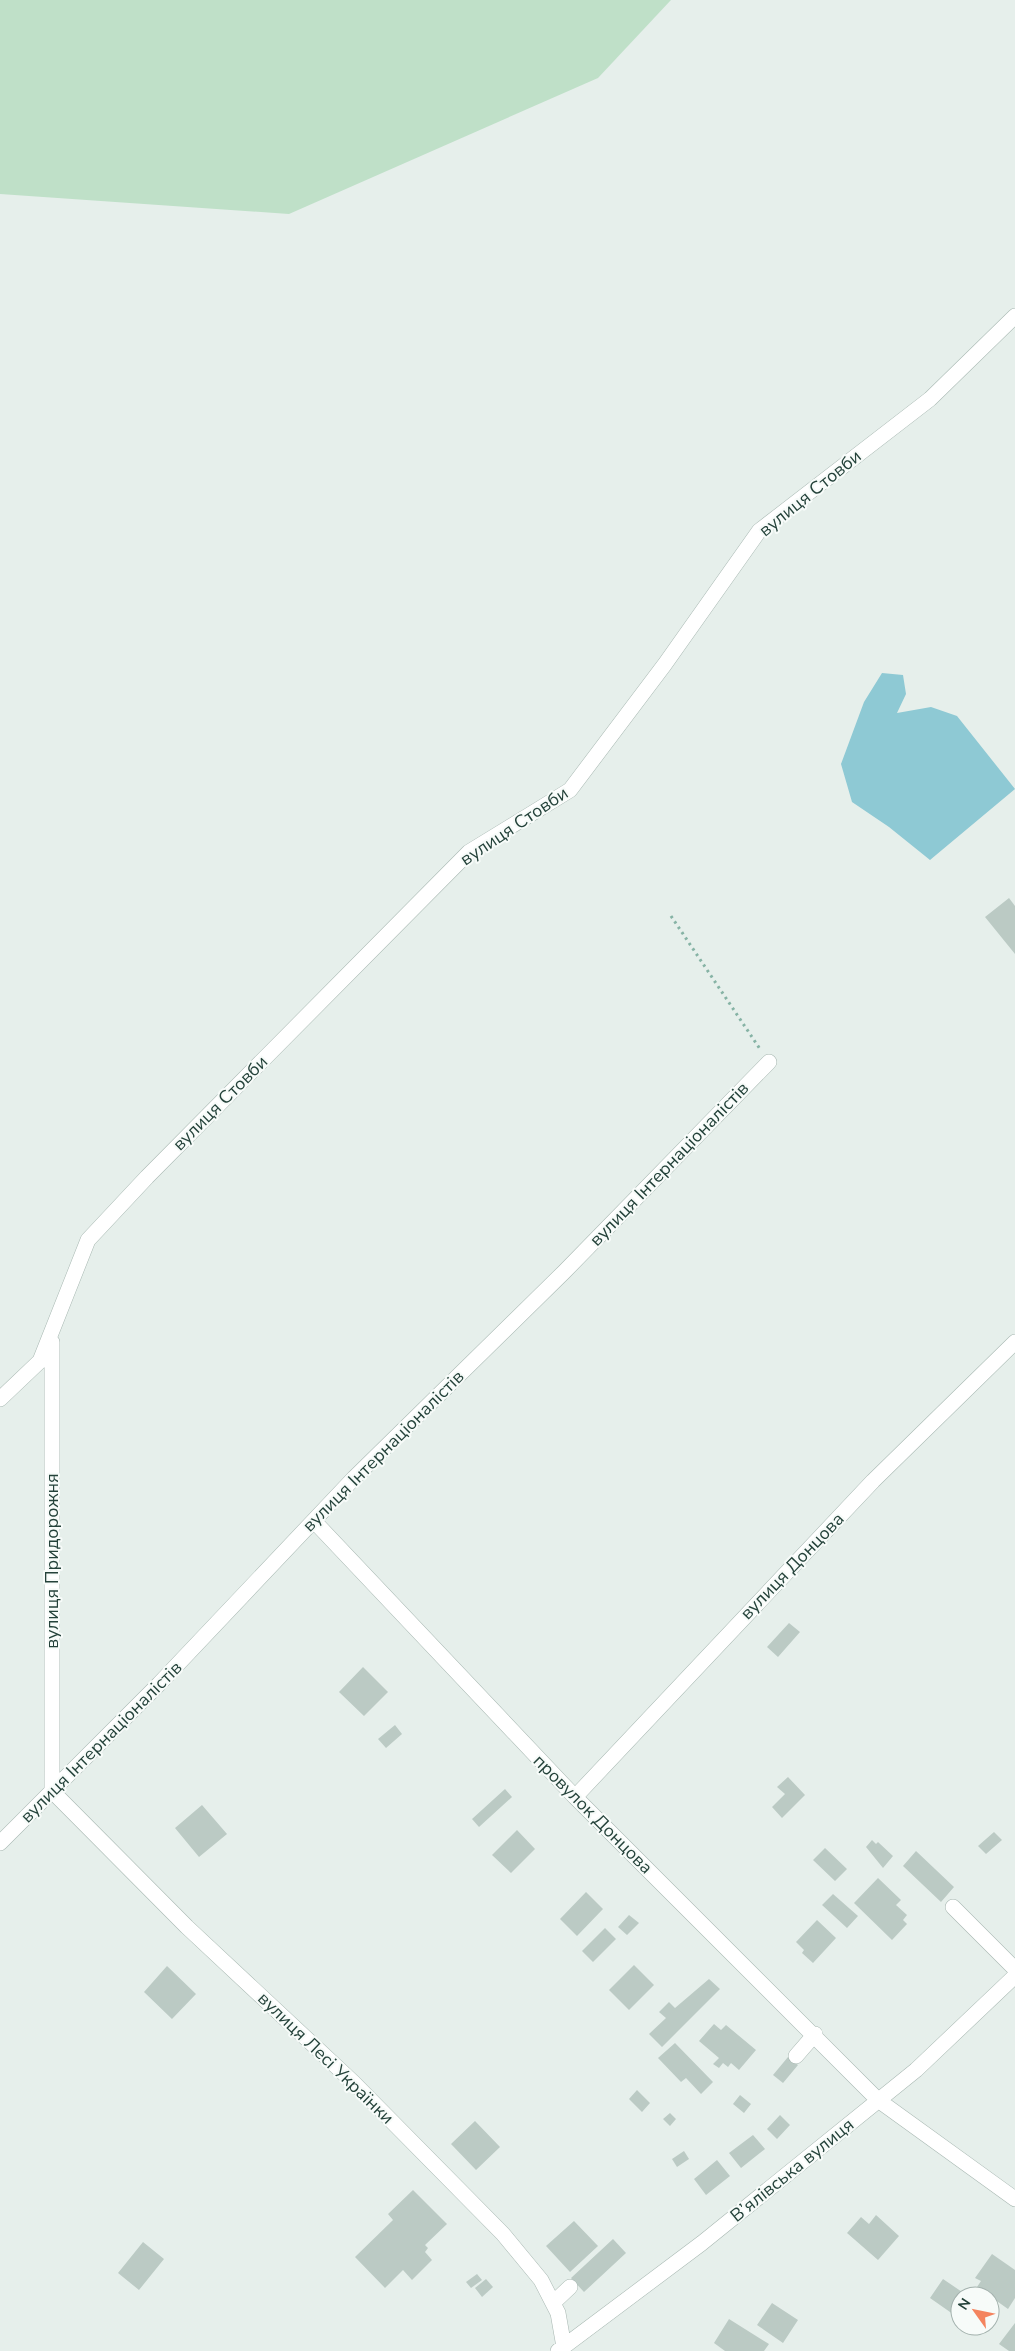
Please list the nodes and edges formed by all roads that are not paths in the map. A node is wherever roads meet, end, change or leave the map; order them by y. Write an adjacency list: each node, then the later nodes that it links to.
1 (1015, 316): 3 (street, вулиця Стовби)
2 (769, 1062): 6 (street, вулиця Інтернаціоналістів)
3 (52, 1331): 5 (street, вулиця Стовби); 7 (street, вулиця Придорожня)
4 (1015, 1342): 8 (street, вулиця Донцова)
5 (0, 1399)
6 (314, 1520): 7 (street, вулиця Інтернаціоналістів); 8 (street, провулок Донцова)
7 (52, 1791): 9 (street, вулиця Інтернаціоналістів); 18 (street, вулиця Лесі Українки)
8 (575, 1797): 13 (street, провулок Донцова)
9 (0, 1843)
10 (953, 1907): 11 (street)
11 (1015, 1969)
12 (1015, 1976): 15 (street, В’ялівська вулиця)
13 (815, 2034): 14 (street); 15 (street, провулок Донцова)
14 (796, 2056)
15 (878, 2100): 16 (street, провулок Донцова); 19 (street, В’ялівська вулиця)
16 (1015, 2199)
17 (570, 2287): 18 (street)
18 (553, 2303): 19 (street, вулиця Лесі Українки)
19 (567, 2348)

